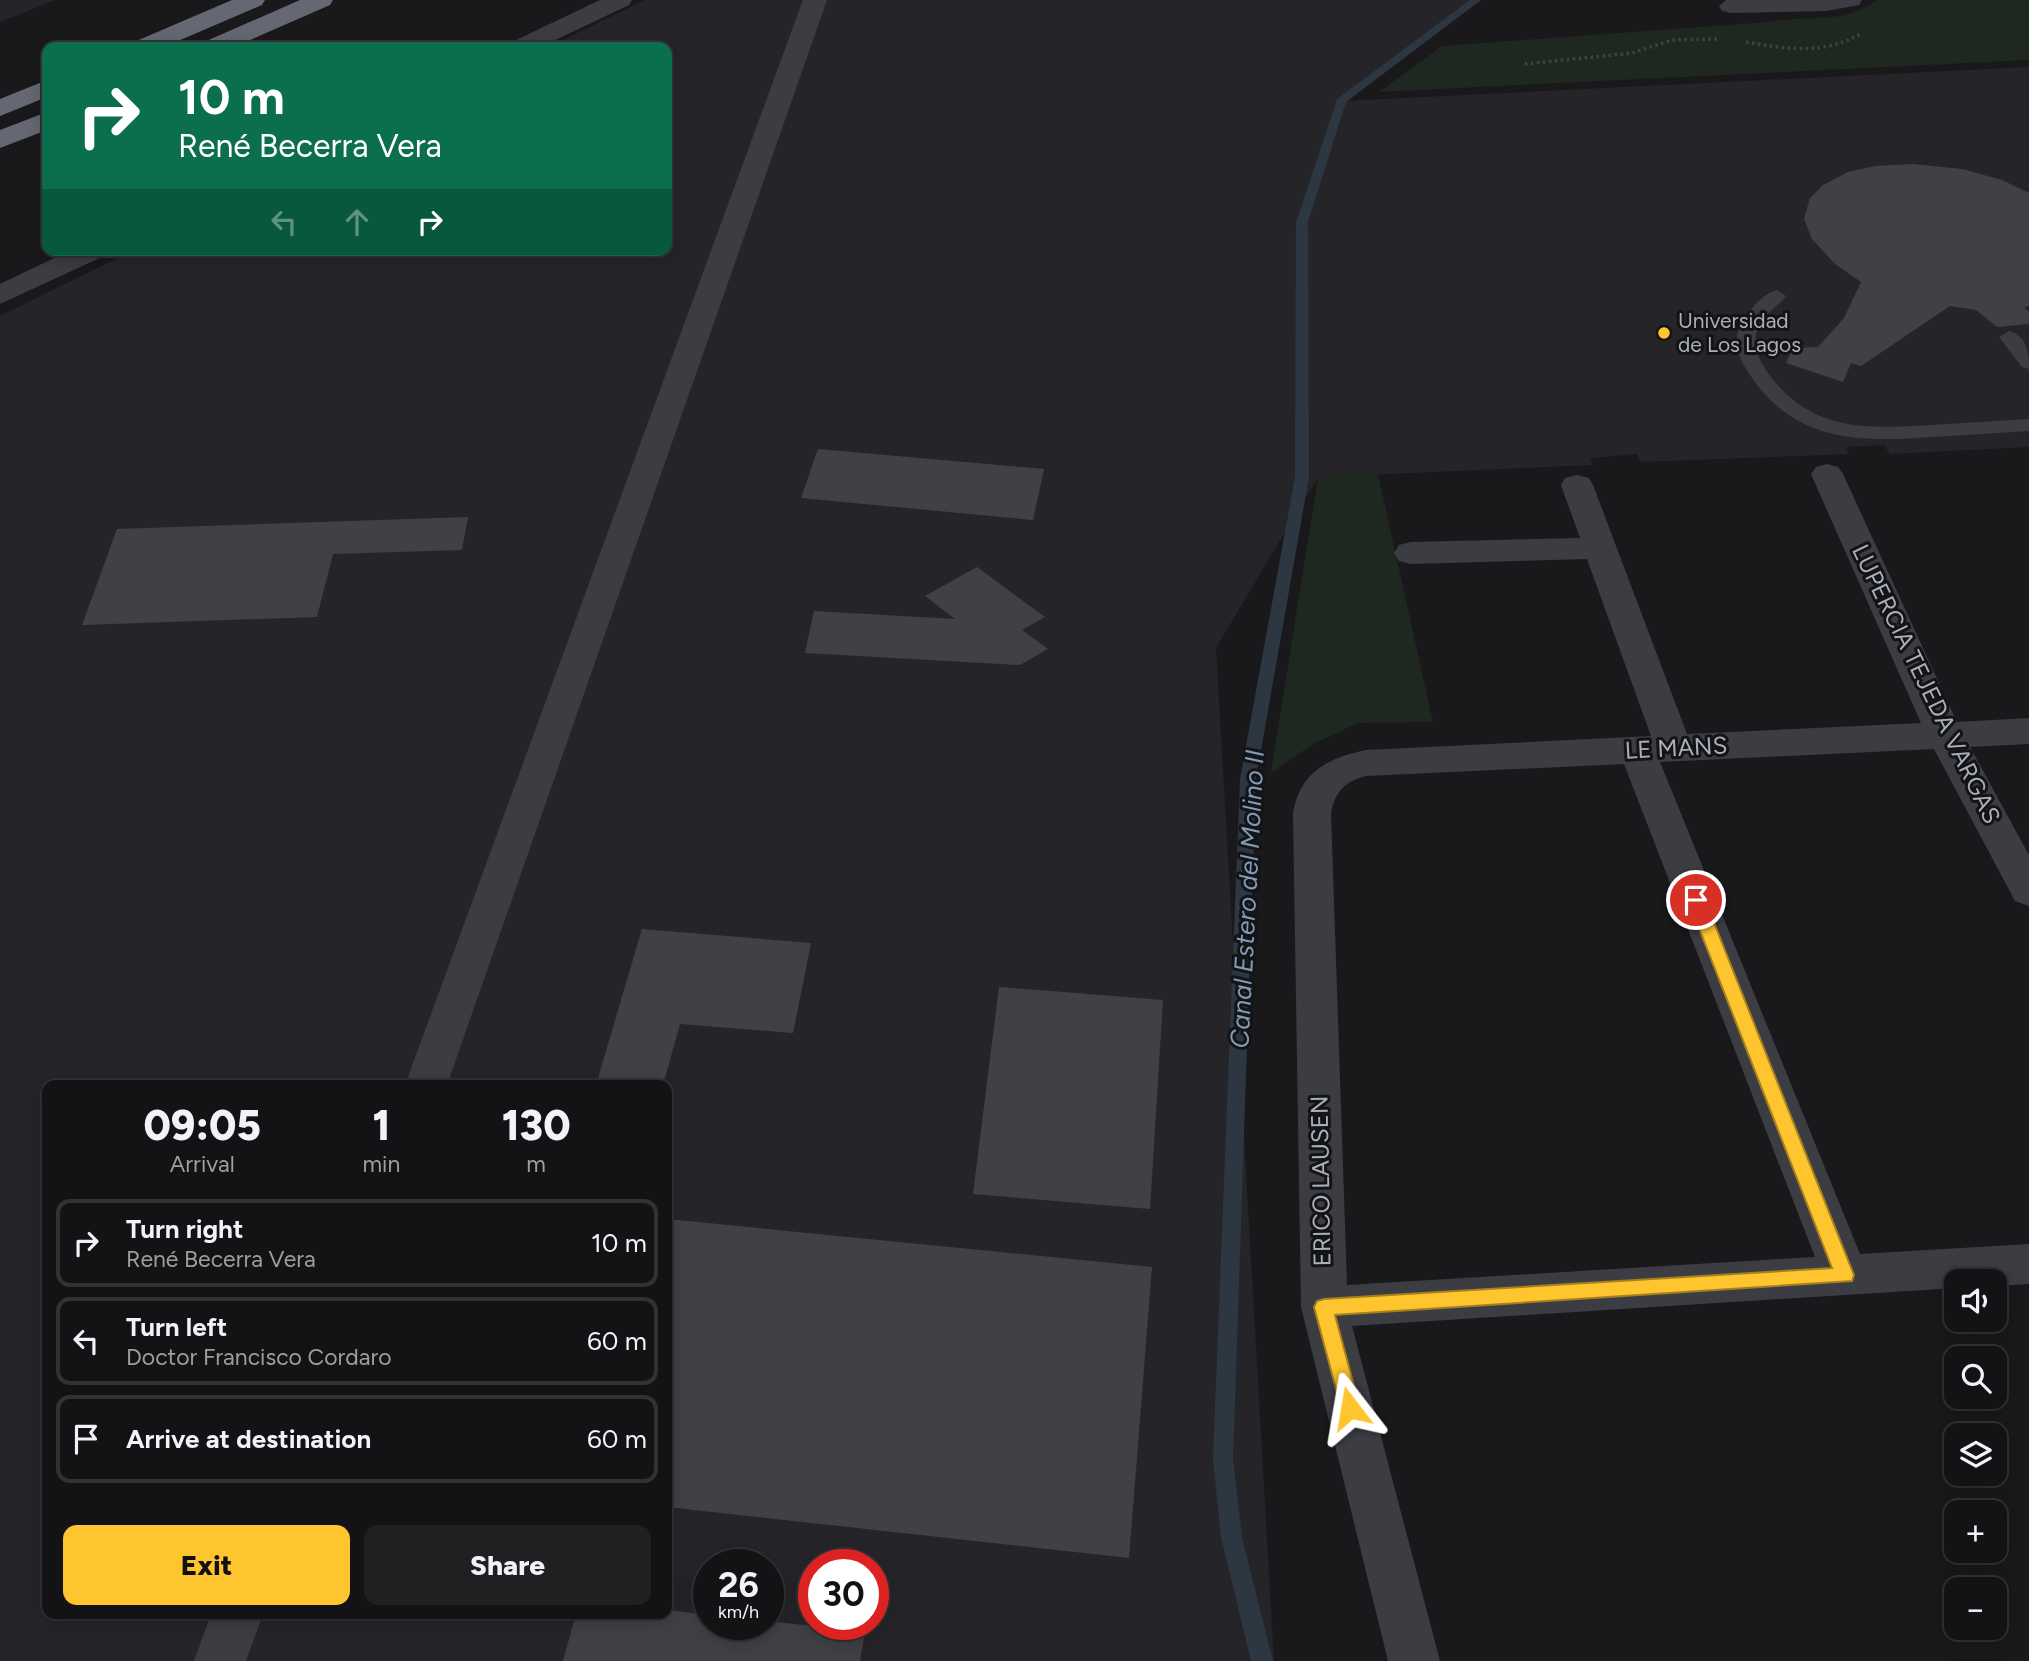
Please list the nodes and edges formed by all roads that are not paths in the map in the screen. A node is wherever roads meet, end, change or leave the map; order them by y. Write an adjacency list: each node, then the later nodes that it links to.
1 (253, 0): 7 (highway)
2 (321, 0): 8 (highway)
3 (620, 0): 9 (street)
4 (815, 0): 29 (street)
5 (1847, 1): 6 (street)
6 (1731, 6)
7 (155, 42)
8 (224, 42)
9 (532, 42)
10 (42, 90): 11 (highway)
11 (0, 108)
12 (42, 122): 13 (highway)
13 (0, 140)
14 (81, 256): 15 (street)
15 (0, 295)
16 (1777, 296): 19 (lane)
17 (2009, 337): 18 (lane)
18 (2029, 363)
19 (2029, 425)
20 (1827, 474): 25 (street, LUPERCIA TEJEDA VARGAS)
21 (1577, 485): 22 (street)
22 (1599, 548): 23 (street); 26 (street)
23 (1411, 553)
24 (2029, 731): 25 (street, LE MANS)
25 (1945, 735): 26 (street, LE MANS); 28 (street, LUPERCIA TEJEDA VARGAS)
26 (1656, 749): 27 (street, LE MANS); 31 (street)
27 (1327, 778): 32 (street, ERICO LAUSEN)
28 (2029, 891)
29 (428, 1080)
30 (2029, 1264): 31 (street)
31 (1845, 1275): 32 (street)
32 (1324, 1307): 35 (street, ERICO LAUSEN)
33 (235, 1619): 34 (street)
34 (220, 1661)
35 (1414, 1661)

